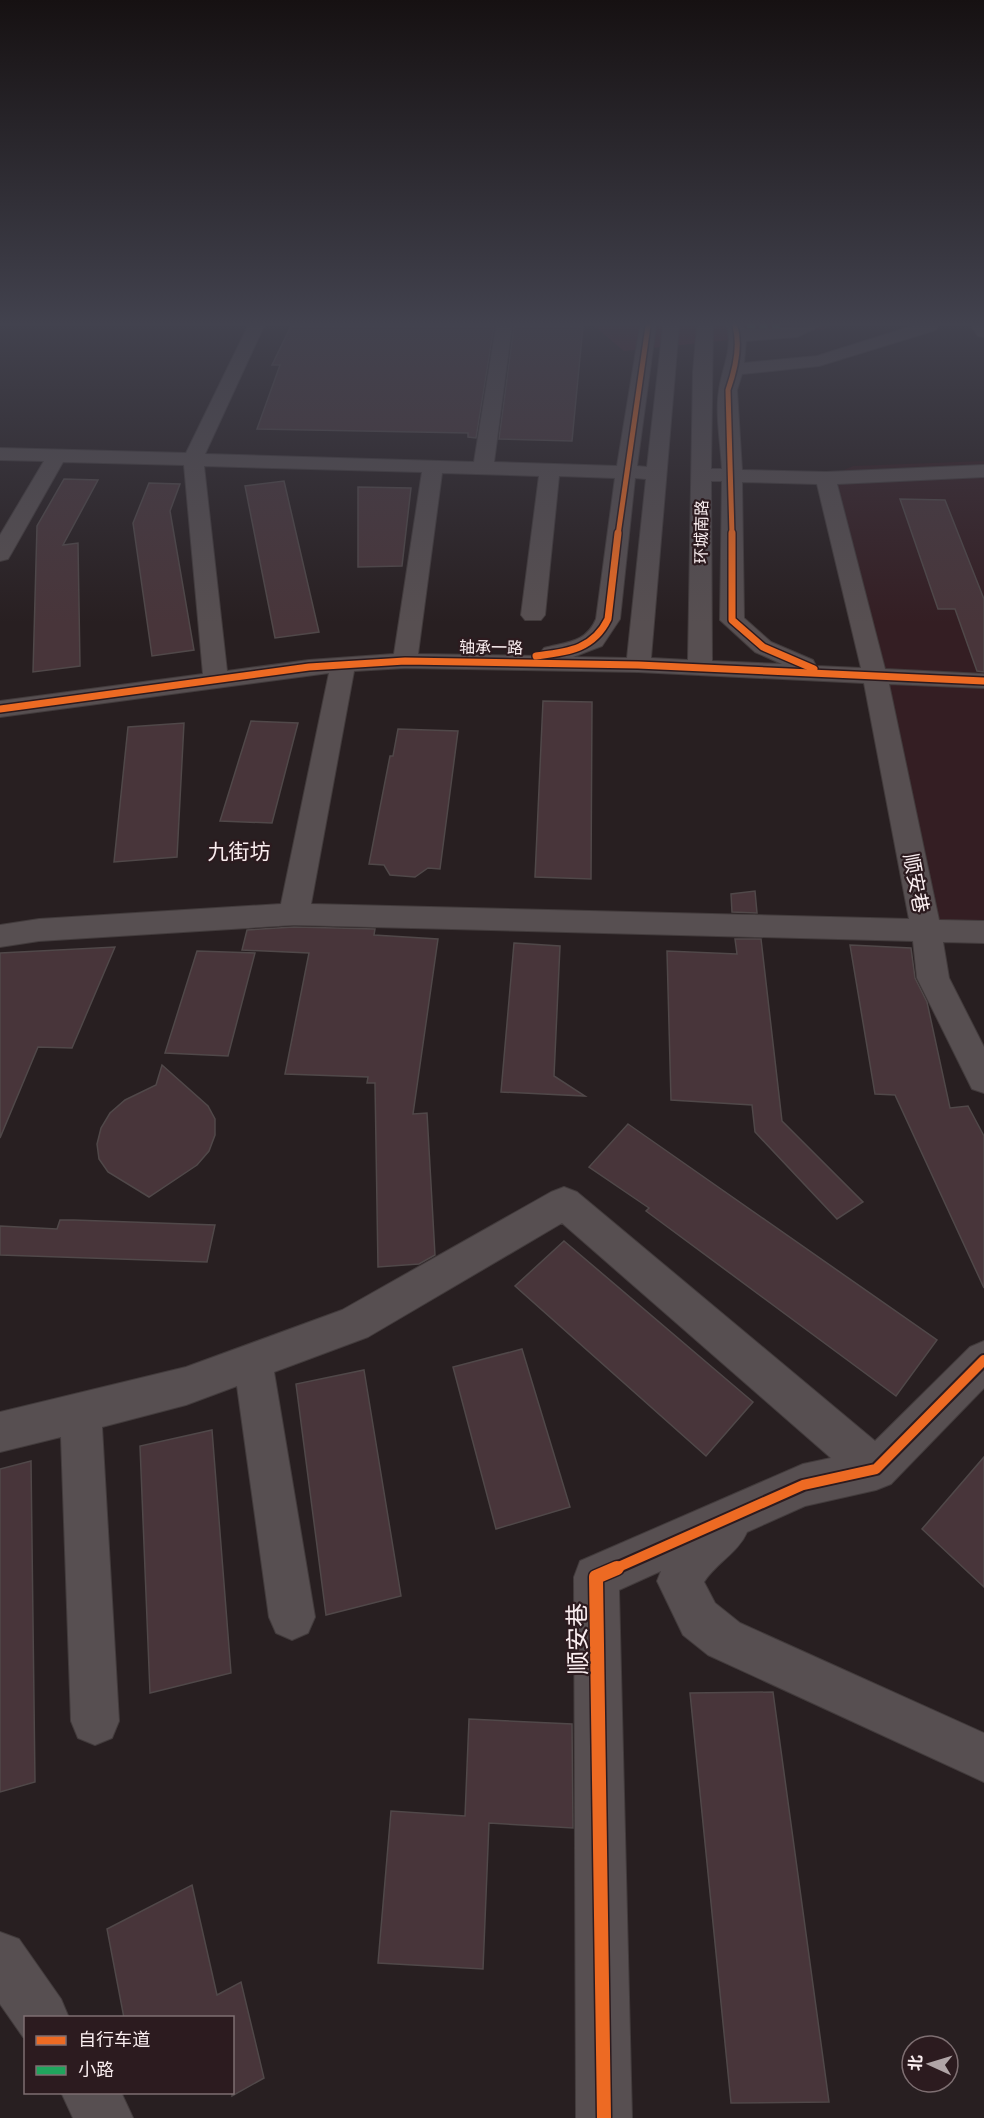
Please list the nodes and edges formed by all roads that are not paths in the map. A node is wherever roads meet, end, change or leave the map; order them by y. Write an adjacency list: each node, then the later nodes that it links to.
1 (209, 425): 9 (street)
2 (489, 425): 11 (street)
3 (633, 425): 14 (street)
4 (661, 425): 15 (street)
5 (702, 425): 16 (street, 环城南路)
6 (730, 425): 17 (street)
7 (0, 454): 8 (street)
8 (57, 455): 9 (street); 19 (street)
9 (193, 459): 10 (street); 28 (street)
10 (433, 466): 11 (street); 21 (street)
11 (483, 468): 12 (street)
12 (550, 470): 14 (street); 20 (street)
13 (984, 471): 18 (street)
14 (626, 472): 15 (street); 22 (street)
15 (656, 473): 24 (street)
16 (702, 475): 17 (street); 25 (street, 环城南路)
17 (732, 476): 18 (street); 26 (street)
18 (826, 478): 27 (street, 顺安巷)
19 (0, 554)
20 (533, 615)
21 (405, 661): 22 (street, 轴承一路); 23 (street, 轴承一路)
22 (492, 662): 24 (street, 轴承一路)
23 (343, 665): 28 (street, 轴承一路); 31 (street)
24 (638, 665): 25 (street, 轴承一路)
25 (700, 667): 26 (street, 轴承一路)
26 (825, 674): 27 (street, 轴承一路)
27 (875, 676): 29 (street, 轴承一路); 32 (street, 顺安巷)
28 (216, 679): 30 (street, 轴承一路)
29 (984, 681)
30 (0, 709)
31 (294, 914): 32 (street); 34 (street)
32 (926, 929): 33 (street); 35 (street, 顺安巷)
33 (984, 932)
34 (0, 936)
35 (984, 1080)
36 (984, 1360): 40 (street)
37 (253, 1362): 38 (street); 40 (street); 42 (street)
38 (81, 1413): 39 (street); 43 (street)
39 (0, 1432)
40 (876, 1469): 41 (street, 顺安巷)
41 (748, 1509): 44 (street); 49 (street, 顺安巷)
42 (292, 1617)
43 (95, 1721)
44 (984, 1758)
45 (0, 1958): 46 (street)
46 (41, 2016)
47 (90, 2094): 48 (street)
48 (105, 2118)
49 (604, 2118)

